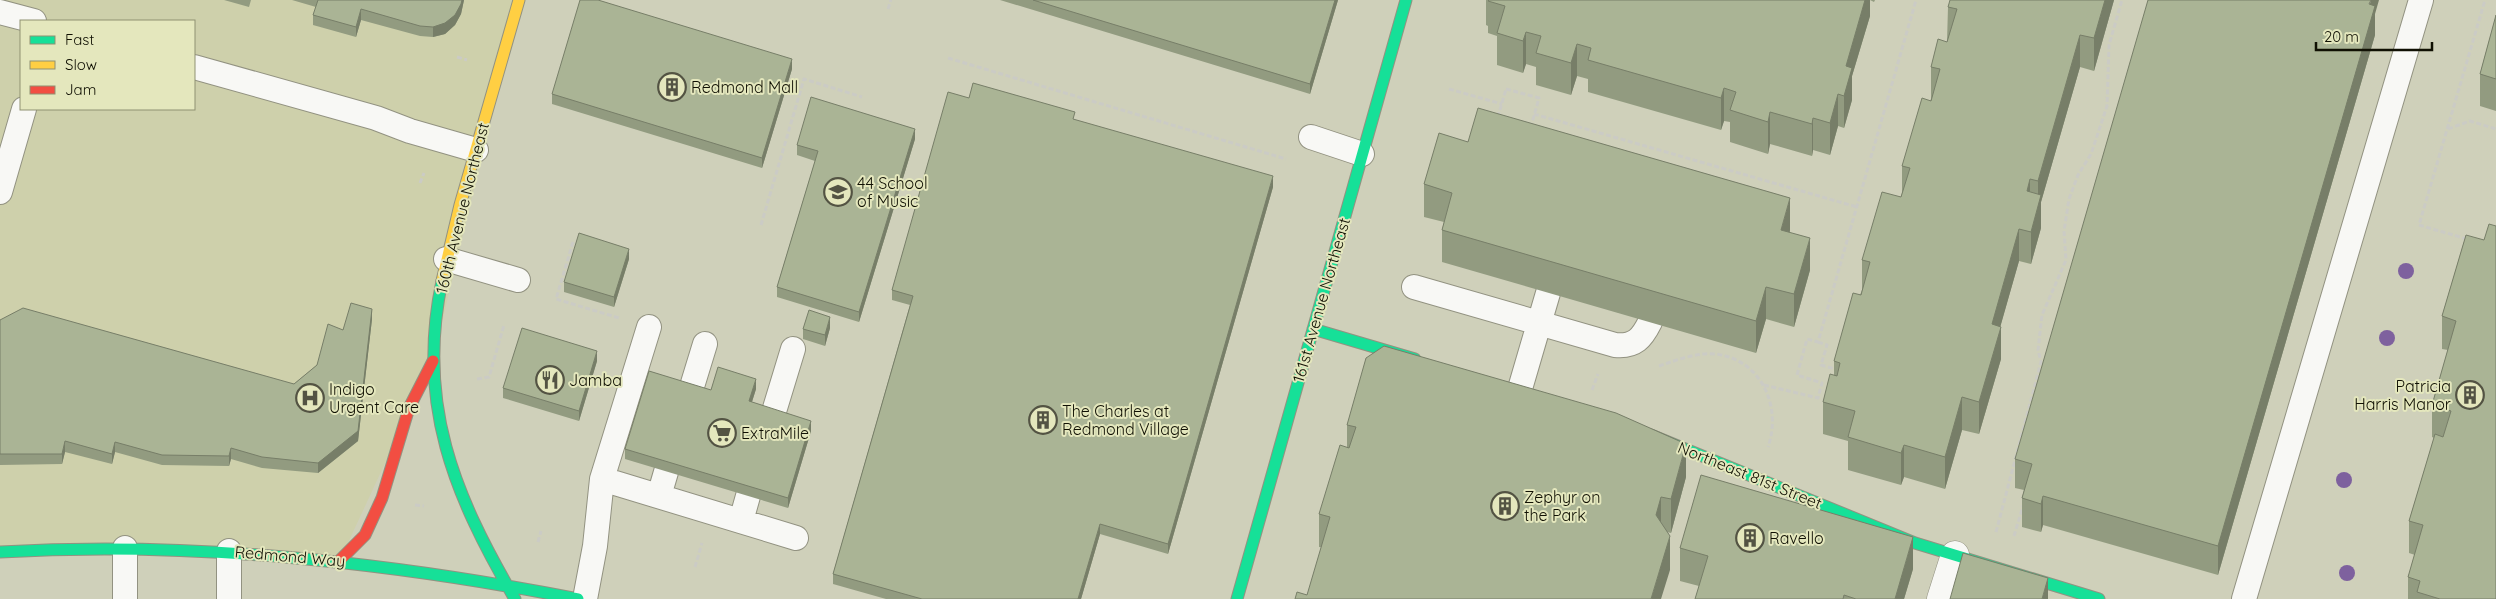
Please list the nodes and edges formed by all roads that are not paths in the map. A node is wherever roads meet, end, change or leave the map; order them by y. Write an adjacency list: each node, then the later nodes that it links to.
1 (519, 0): 9 (street, 160th Avenue Northeast)
2 (1406, 0): 10 (street, 161st Avenue Northeast)
3 (2422, 0): 48 (lane)
4 (0, 12): 5 (lane)
5 (30, 20)
6 (195, 67): 9 (lane)
7 (24, 110): 11 (lane)
8 (1311, 137): 10 (lane)
9 (476, 150): 12 (street, 160th Avenue Northeast)
10 (1362, 154): 19 (street, 161st Avenue Northeast)
11 (0, 192)
12 (446, 258): 13 (lane); 22 (street, 160th Avenue Northeast)
13 (518, 280)
14 (1414, 287): 17 (lane)
15 (1548, 293): 17 (lane)
16 (1650, 322): 17 (lane)
17 (1539, 323): 25 (lane)
18 (649, 327): 29 (lane)
19 (1313, 328): 23 (street); 45 (street, 161st Avenue Northeast)
20 (705, 344): 24 (lane)
21 (793, 349): 26 (lane)
22 (433, 360): 38 (street); 39 (street, 160th Avenue Northeast)
23 (1428, 364)
24 (690, 393)
25 (1512, 416)
26 (772, 418)
27 (1639, 430): 37 (street, Northeast 81st Street)
28 (666, 472): 30 (lane)
29 (602, 479): 30 (lane); 44 (lane)
30 (659, 496): 32 (lane)
31 (748, 496): 32 (lane)
32 (741, 521): 33 (lane)
33 (796, 538)
34 (125, 548): 35 (street, Redmond Way); 36 (street, Redmond Way); 40 (lane)
35 (229, 551): 38 (street, Redmond Way); 41 (lane)
36 (0, 552)
37 (1955, 555): 46 (street); 47 (street, Northeast 81st Street)
38 (340, 560): 39 (street, Redmond Way)
39 (507, 586): 42 (street, 160th Avenue Northeast); 43 (street, Redmond Way)
40 (125, 599)
41 (229, 599)
42 (515, 599)
43 (578, 599)
44 (585, 599)
45 (1237, 599)
46 (1941, 599)
47 (2099, 599)
48 (2244, 599)

